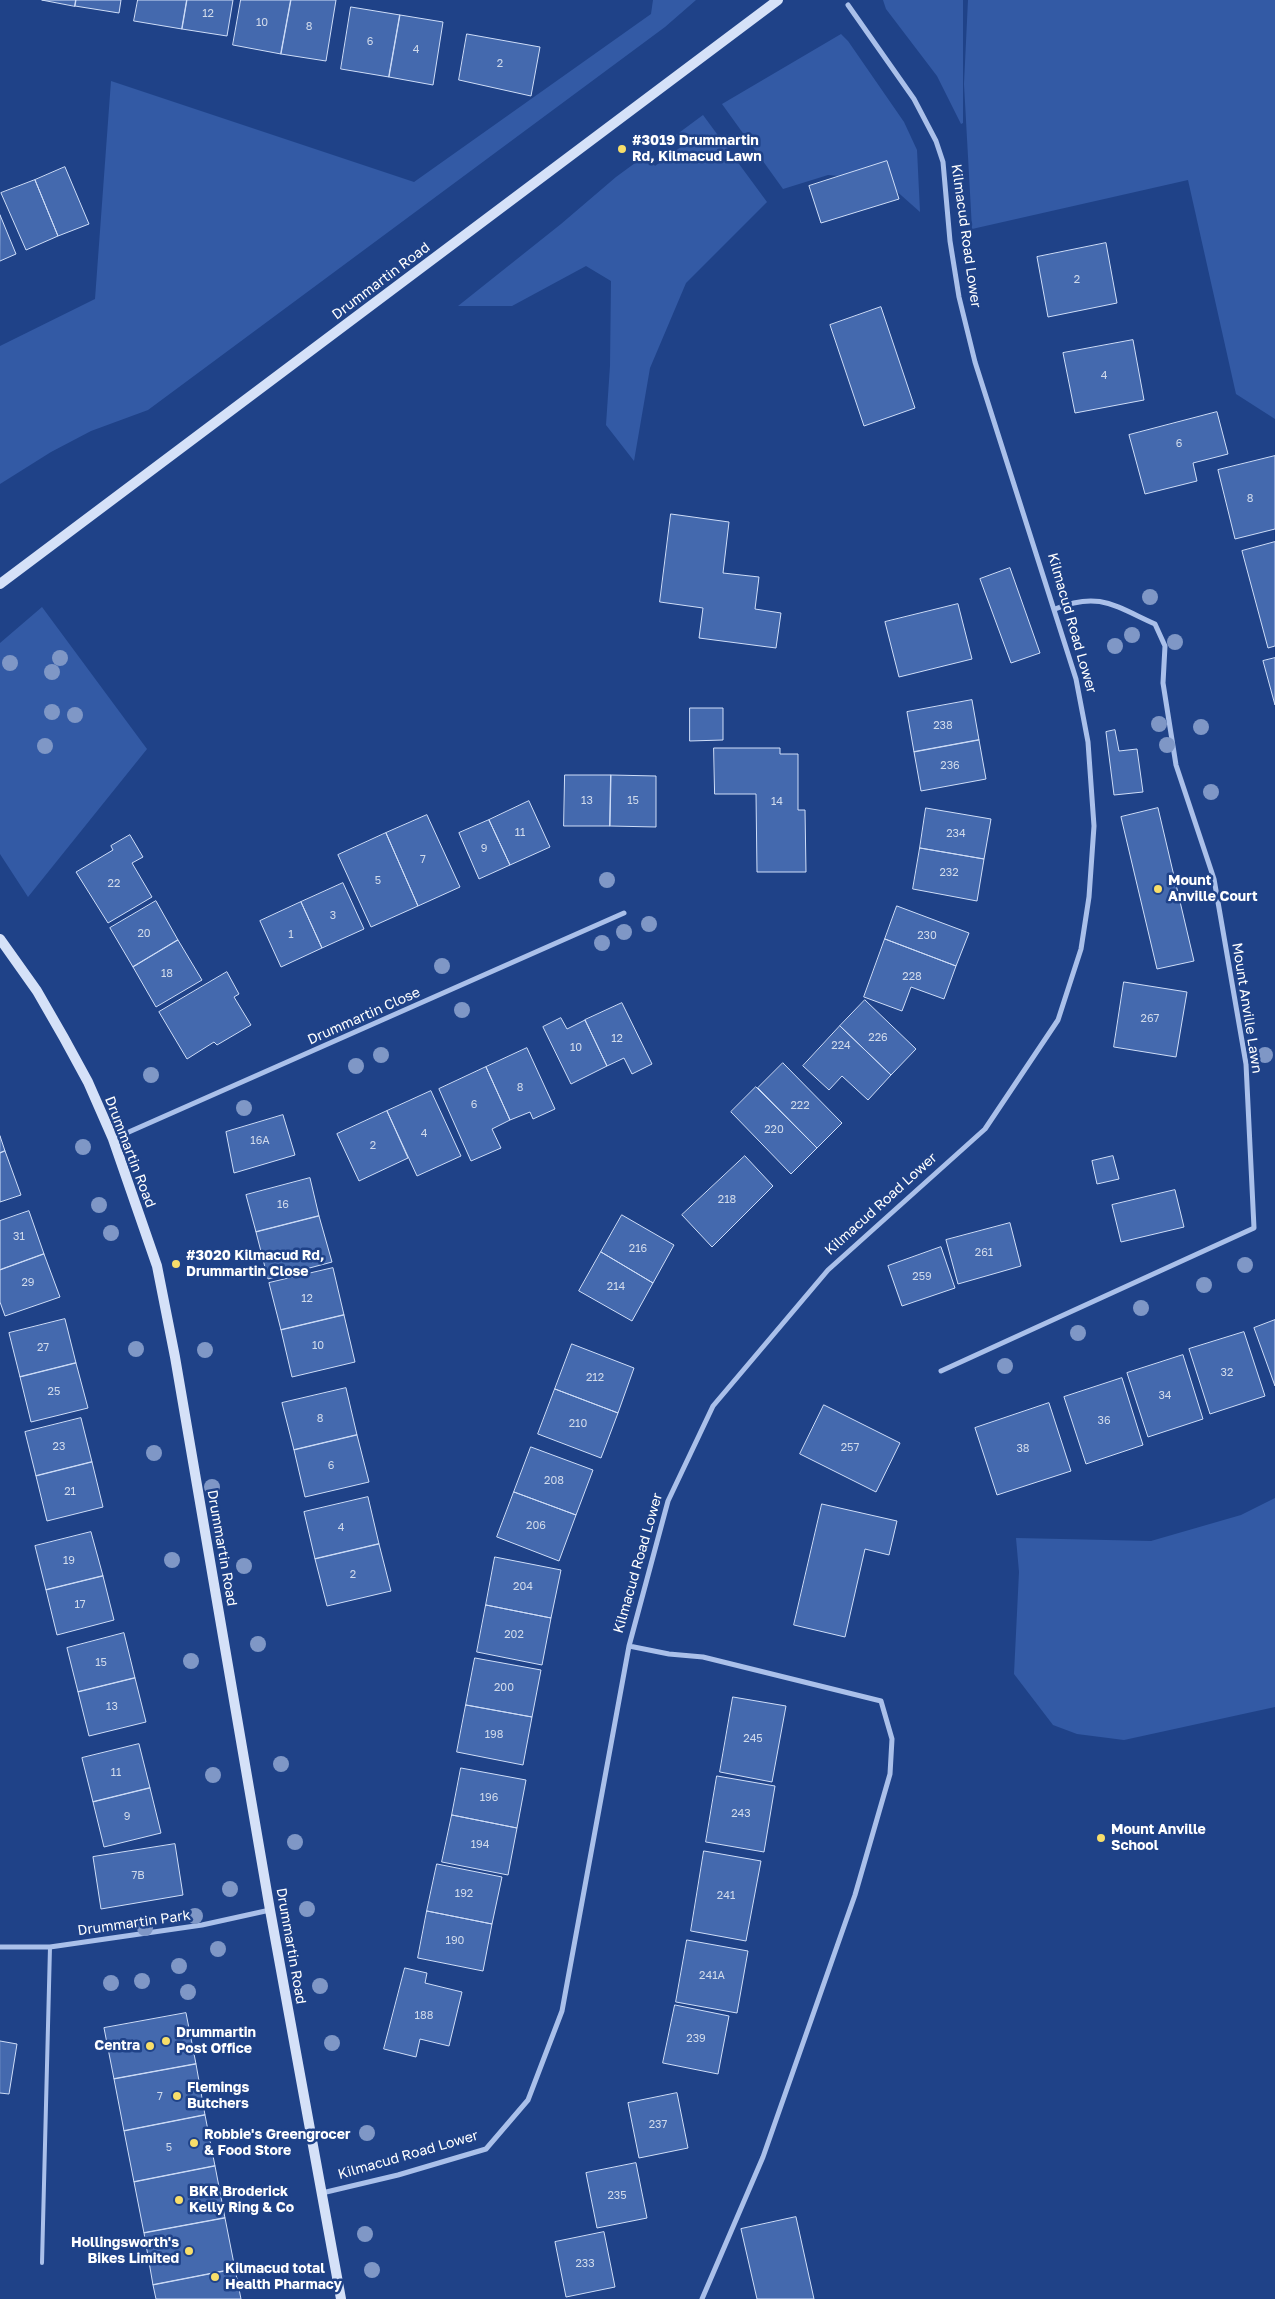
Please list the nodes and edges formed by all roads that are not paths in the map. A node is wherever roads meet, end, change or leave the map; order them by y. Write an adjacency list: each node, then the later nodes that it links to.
1 (778, 0): 3 (main road, Drummartin Road)
2 (848, 5): 4 (street, Kilmacud Road Lower)
3 (0, 584)
4 (1055, 608): 8 (street, Mount Anville Lawn); 9 (street, Kilmacud Road Lower)
5 (624, 913): 7 (street, Drummartin Close)
6 (0, 939): 7 (main road, Drummartin Road)
7 (113, 1139): 10 (main road, Drummartin Road)
8 (941, 1371)
9 (629, 1646): 13 (street, Kilmacud Road Lower); 16 (street)
10 (270, 1910): 12 (street, Drummartin Park); 13 (main road, Drummartin Road)
11 (0, 1947): 12 (street, Drummartin Park)
12 (50, 1947): 14 (lane)
13 (322, 2193): 15 (main road)
14 (42, 2263)
15 (341, 2299)
16 (702, 2299)

